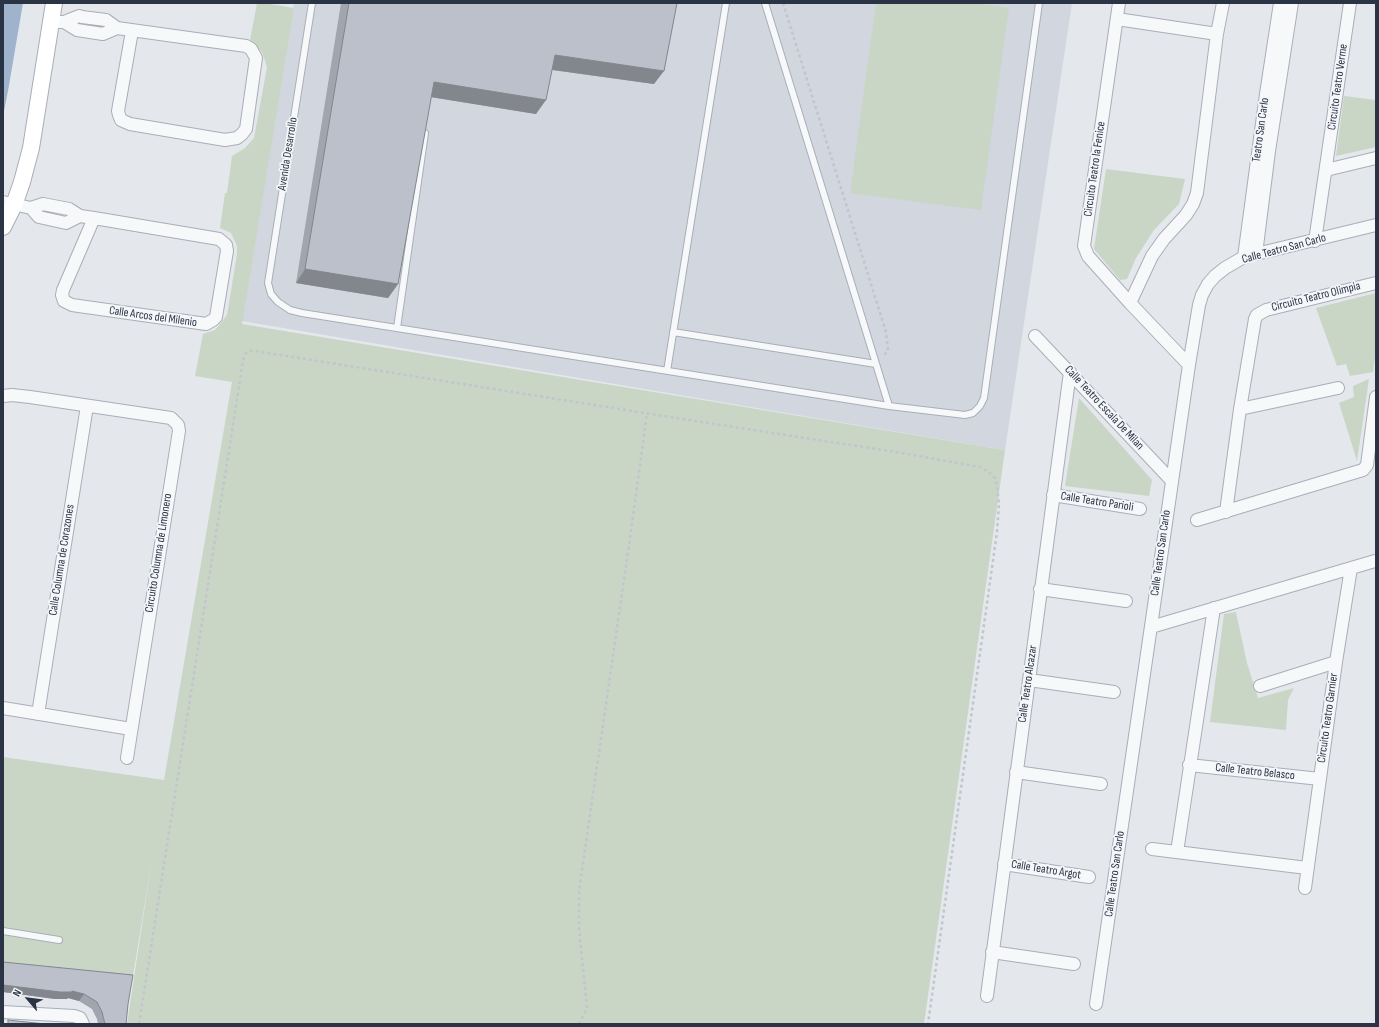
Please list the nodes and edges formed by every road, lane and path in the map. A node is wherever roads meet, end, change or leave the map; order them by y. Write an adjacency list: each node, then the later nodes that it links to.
1 (54, 3): 13 (street)
2 (312, 3): 27 (lane, Avenida Desarrollo)
3 (726, 3): 28 (lane)
4 (765, 3): 30 (lane)
5 (783, 3): 30 (path)
6 (1039, 3): 38 (lane)
7 (1119, 3): 12 (street, Circuito Teatro la Fenice)
8 (1223, 3): 15 (street)
9 (1280, 3): 24 (street, Teatro San Carlo)
10 (1292, 3): 24 (street, Teatro San Carlo)
11 (1350, 3): 18 (street, Circuito Teatro Verme)
12 (1117, 19): 15 (street); 26 (street, Circuito Teatro la Fenice)
13 (58, 22): 14 (street); 19 (street)
14 (132, 31): 14 (street)
15 (1217, 34): 26 (street)
16 (425, 133): 27 (lane)
17 (1376, 158): 18 (street)
18 (1326, 170): 23 (street, Circuito Teatro Verme)
19 (8, 203): 20 (street, Calle Arcos del Milenio); 22 (street)
20 (94, 218): 20 (street, Calle Arcos del Milenio)
21 (1376, 225): 23 (street, Calle Teatro San Carlo)
22 (3, 227)
23 (1315, 241): 24 (street, Calle Teatro San Carlo)
24 (1250, 255): 31 (street, Calle Teatro San Carlo)
25 (1376, 283): 39 (street, Circuito Teatro Olimpia)
26 (1130, 303): 31 (street, Circuito Teatro la Fenice)
27 (397, 328): 32 (lane)
28 (673, 332): 30 (lane); 32 (lane)
29 (1035, 336): 33 (street, Calle Teatro Escala De Milan)
30 (876, 364): 38 (lane)
31 (1189, 365): 41 (street, Calle Teatro San Carlo)
32 (667, 371): 38 (lane)
33 (1070, 372): 41 (street, Calle Teatro Escala De Milan); 42 (street, Calle Teatro Alcazar)
34 (1338, 388): 39 (street)
35 (3, 396): 37 (street, Circuito Columna de Limonero)
36 (1376, 397): 44 (street)
37 (87, 406): 57 (street, Calle Columna de Corazones); 58 (street, Circuito Columna de Limonero)
38 (890, 406)
39 (1240, 410): 44 (street, Circuito Teatro Olimpia)
40 (647, 413): 78 (path); 79 (path); 80 (path)
41 (1172, 481): 51 (street, Calle Teatro San Carlo)
42 (1053, 496): 43 (street, Calle Teatro Parioli); 48 (street, Calle Teatro Alcazar)
43 (1140, 509)
44 (1226, 512): 45 (street)
45 (1197, 520)
46 (1375, 560): 47 (street)
47 (1351, 568): 50 (street); 52 (street, Circuito Teatro Garnier)
48 (1040, 589): 49 (street); 53 (street, Calle Teatro Alcazar)
49 (1126, 601)
50 (1214, 608): 51 (street); 60 (street)
51 (1151, 627): 75 (street, Calle Teatro San Carlo)
52 (1336, 662): 54 (street); 62 (street, Circuito Teatro Garnier)
53 (1029, 680): 55 (street); 61 (street, Calle Teatro Alcazar)
54 (1260, 686)
55 (1114, 692)
56 (3, 708): 57 (street)
57 (38, 714): 58 (street)
58 (131, 729): 59 (street, Circuito Columna de Limonero)
59 (127, 758)
60 (1190, 765): 62 (street, Calle Teatro Belasco); 65 (street)
61 (1016, 772): 63 (street); 66 (street, Calle Teatro Alcazar)
62 (1320, 779): 67 (street, Circuito Teatro Garnier)
63 (1101, 784)
64 (1152, 849): 65 (street)
65 (1177, 852): 67 (street)
66 (1004, 864): 68 (street, Calle Teatro Argot); 72 (street, Calle Teatro Alcazar)
67 (1307, 868): 69 (street, Circuito Teatro Garnier)
68 (1089, 876)
69 (1305, 888)
70 (3, 931): 71 (lane)
71 (59, 940)
72 (992, 952): 73 (street); 74 (street, Calle Teatro Alcazar)
73 (1074, 964)
74 (987, 996)
75 (1096, 1004)
76 (3, 1012): 77 (street)
77 (84, 1024)
78 (139, 1024)
79 (579, 1024)
80 (928, 1024)

